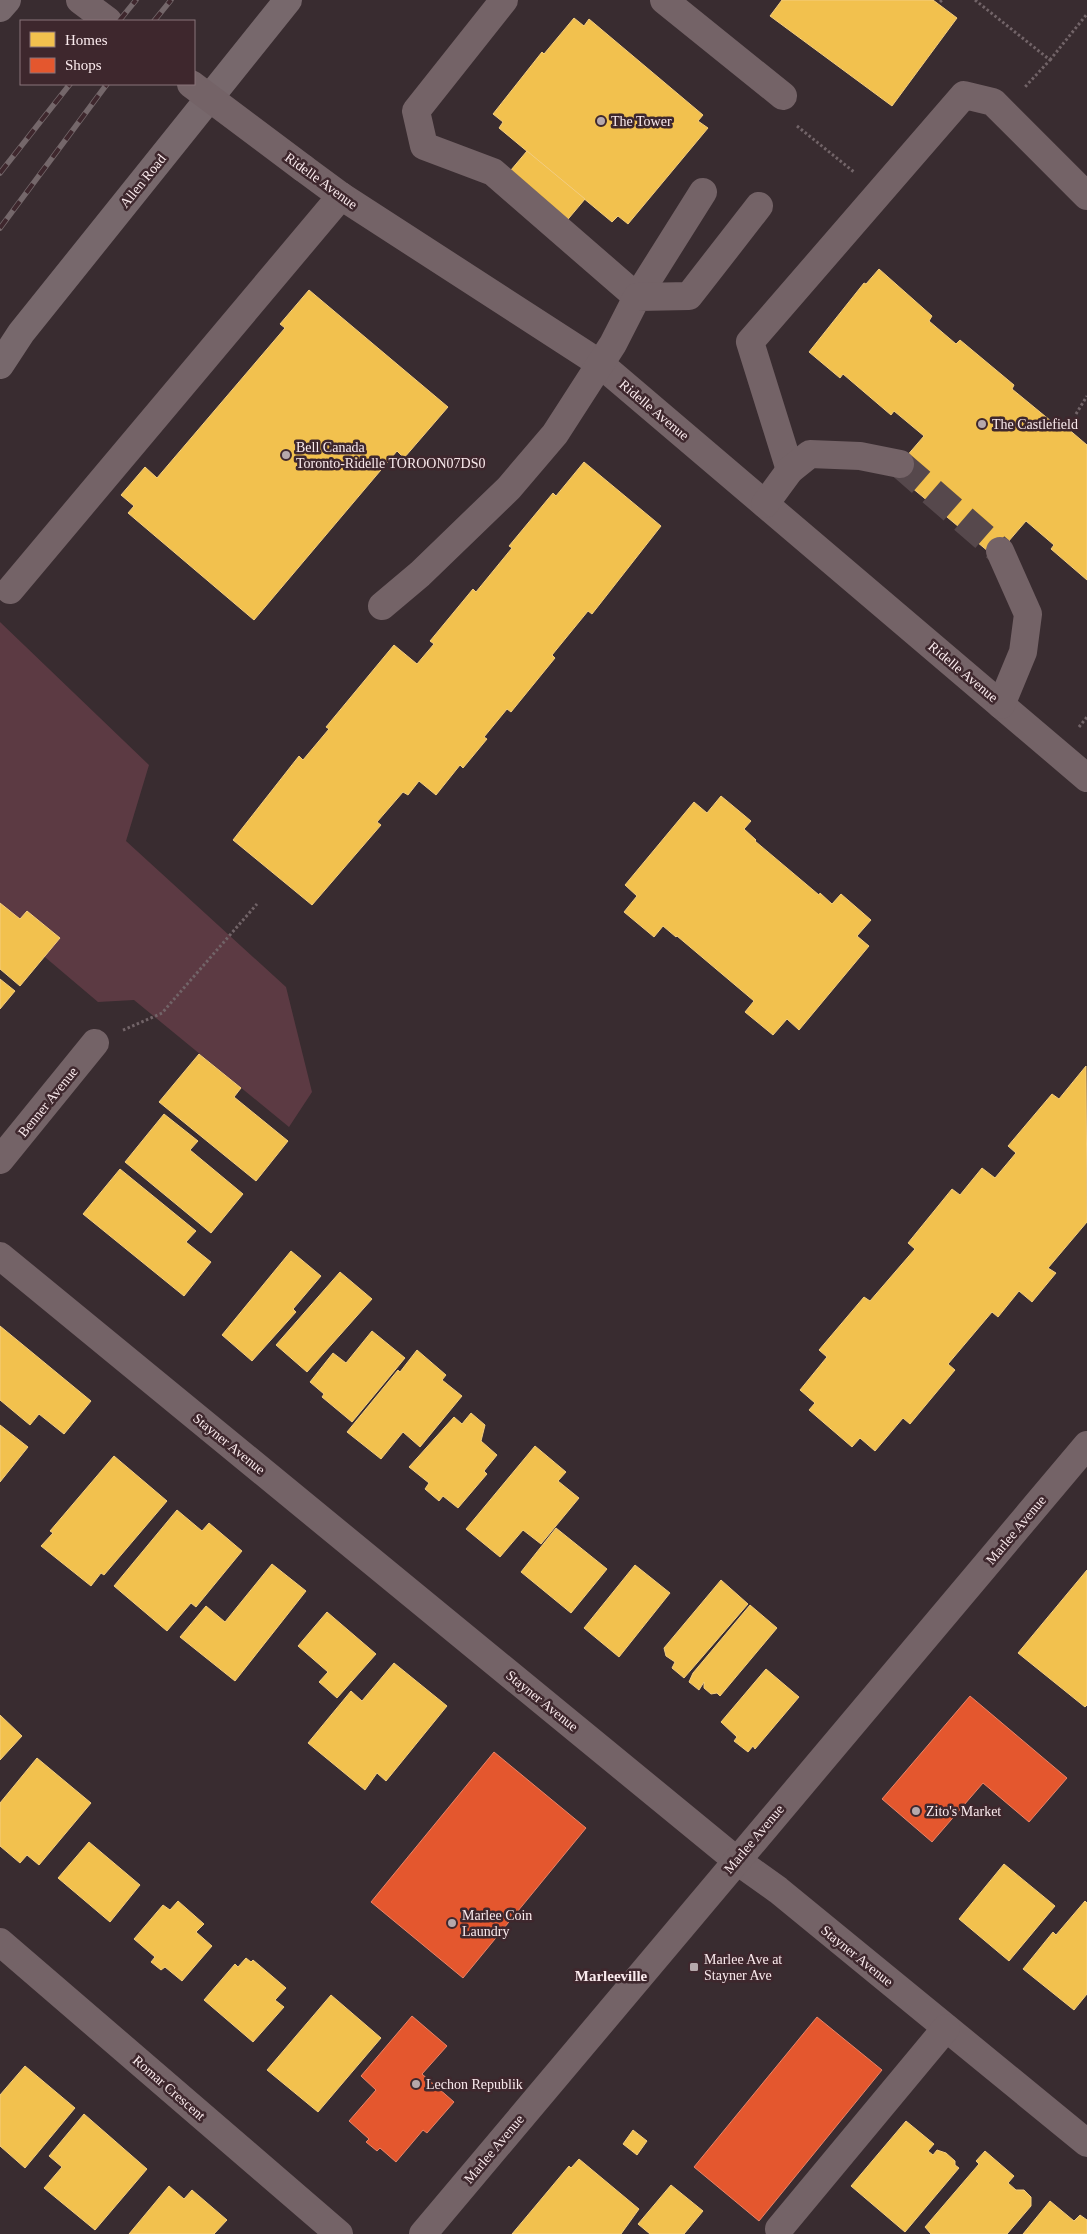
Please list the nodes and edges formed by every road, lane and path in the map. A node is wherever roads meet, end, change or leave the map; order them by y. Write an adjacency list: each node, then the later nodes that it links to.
1 (7, 0): 7 (highway)
2 (80, 0): 9 (street)
3 (288, 0): 22 (highway, Allen Road)
4 (504, 0): 20 (street)
5 (664, 0): 12 (street)
6 (976, 0): 10 (path)
7 (0, 8)
8 (1087, 14): 10 (path)
9 (107, 20)
10 (1050, 60): 13 (path)
11 (192, 85): 17 (street, Ridelle Avenue, bridge)
12 (783, 96)
13 (1003, 111): 16 (street); 18 (street)
14 (796, 125): 16 (path)
15 (703, 192): 20 (street)
16 (879, 193): 26 (street)
17 (341, 196): 21 (street, Ridelle Avenue); 29 (street)
18 (1087, 196)
19 (759, 206): 20 (street)
20 (637, 297): 21 (street)
21 (599, 364): 27 (street, Ridelle Avenue); 30 (street)
22 (0, 365)
23 (1087, 396): 24 (path)
24 (1076, 414)
25 (900, 464): 26 (street)
26 (790, 470): 27 (street)
27 (765, 504): 31 (street, Ridelle Avenue)
28 (1000, 551): 31 (street)
29 (10, 590)
30 (382, 606)
31 (1001, 705): 34 (street, Ridelle Avenue)
32 (1087, 717): 33 (path)
33 (1078, 727)
34 (1087, 778)
35 (257, 904): 36 (path)
36 (95, 1043): 37 (street, Benner Avenue)
37 (0, 1160)
38 (0, 1256): 40 (street, Stayner Avenue)
39 (1086, 1450): 40 (street, Marlee Avenue)
40 (736, 1860): 42 (street, Stayner Avenue); 46 (street, Marlee Avenue)
41 (0, 1942): 45 (street, Romar Crescent)
42 (946, 2028): 43 (street, Stayner Avenue); 44 (street)
43 (1087, 2143)
44 (779, 2229)
45 (339, 2234)
46 (423, 2234)

